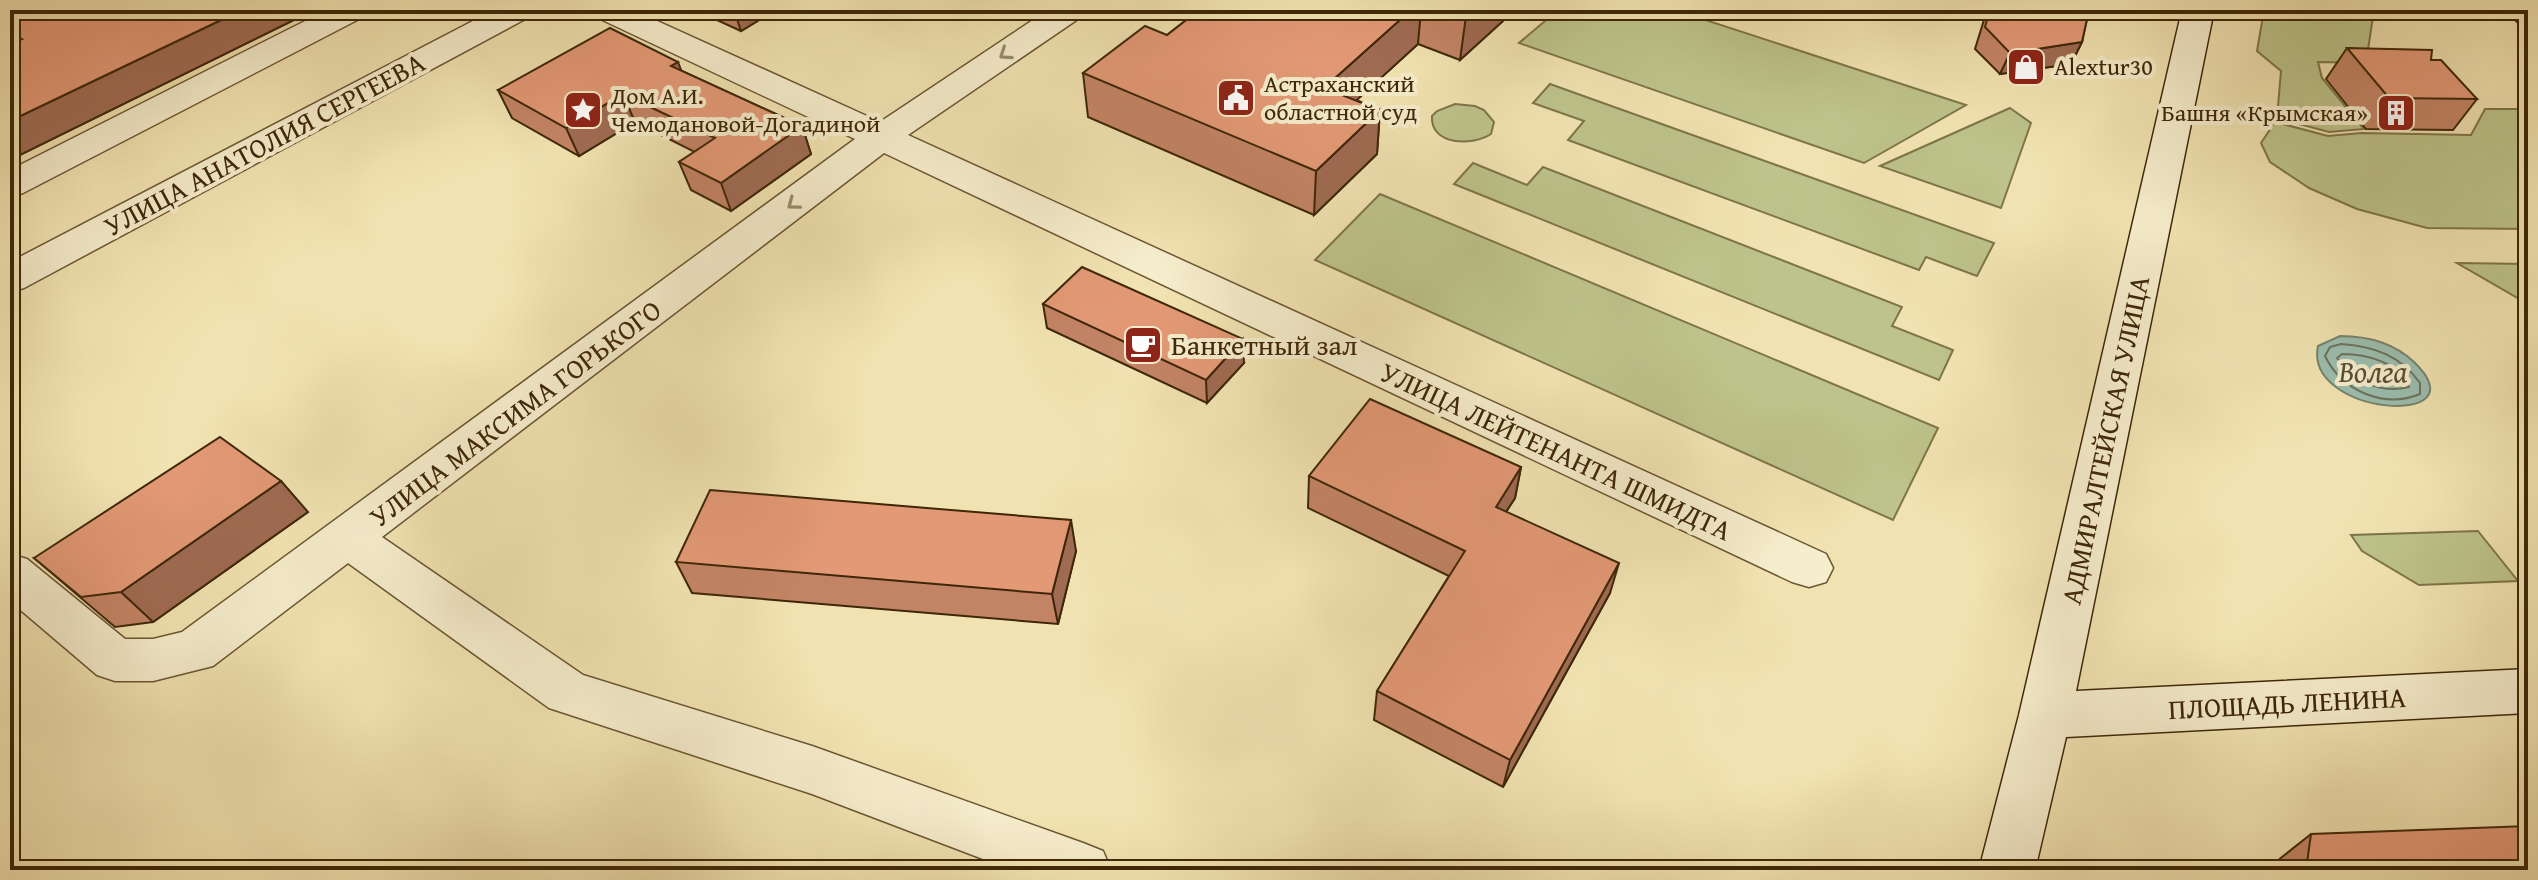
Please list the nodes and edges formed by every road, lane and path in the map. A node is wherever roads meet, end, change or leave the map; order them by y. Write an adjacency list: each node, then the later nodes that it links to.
1 (352, 10): 7 (street)
2 (518, 10): 8 (street, УЛИЦА АНАТОЛИЯ СЕРГЕЕВА)
3 (607, 10): 6 (street, УЛИЦА ЛЕЙТЕНАНТА ШМИДТА)
4 (1070, 10): 6 (street, УЛИЦА МАКСИМА ГОРЬКОГО, one-way to 6)
5 (2198, 10): 13 (street, АДМИРАЛТЕЙСКАЯ УЛИЦА)
6 (882, 137): 9 (street, УЛИЦА МАКСИМА ГОРЬКОГО, one-way to 9); 10 (street, УЛИЦА ЛЕЙТЕНАНТА ШМИДТА)
7 (10, 185)
8 (10, 279)
9 (348, 538): 11 (street); 14 (street, УЛИЦА МАКСИМА ГОРЬКОГО)
10 (1809, 568)
11 (10, 573)
12 (2528, 691): 13 (street, ПЛОЩАДЬ ЛЕНИНА)
13 (2045, 715): 15 (street, АДМИРАЛТЕЙСКАЯ УЛИЦА)
14 (1083, 870)
15 (2007, 870)

